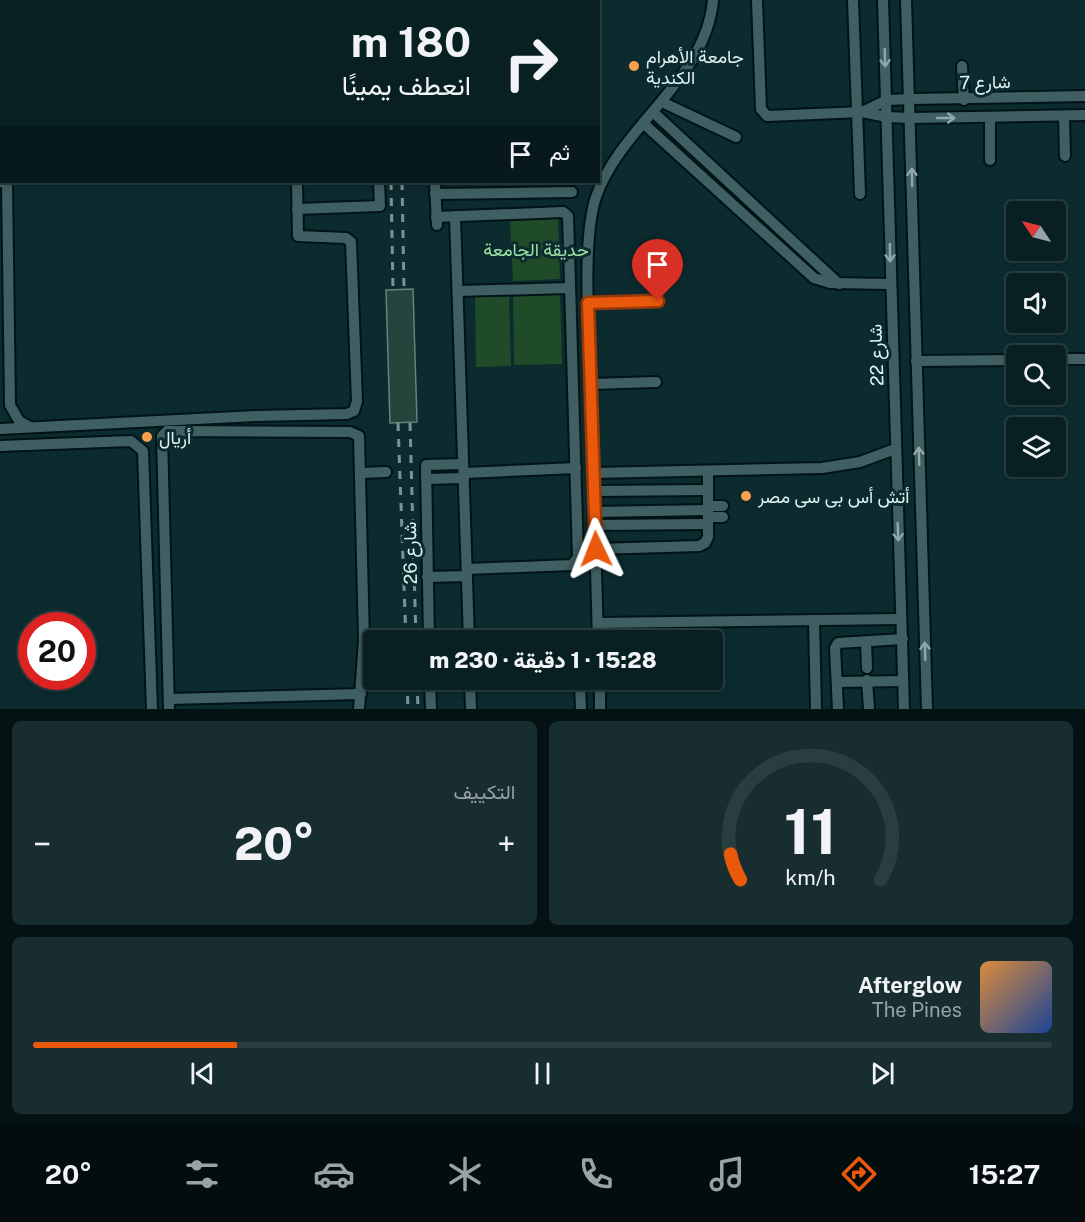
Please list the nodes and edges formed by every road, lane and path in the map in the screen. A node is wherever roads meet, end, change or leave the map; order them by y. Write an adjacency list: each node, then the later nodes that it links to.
1 (713, 0): 11 (street)
2 (757, 0): 13 (street)
3 (854, 0): 13 (street)
4 (883, 0): 9 (street, شارع 22, one-way to 9)
5 (906, 0): 8 (street)
6 (962, 66): 10 (street)
7 (1085, 96): 10 (street, شارع 7)
8 (910, 99): 9 (street, شارع 7); 10 (street, شارع 7); 17 (street)
9 (887, 100): 13 (street); 15 (street, شارع 22)
10 (964, 100)
11 (662, 102): 12 (street); 20 (street)
12 (653, 112): 19 (street); 32 (street)
13 (860, 112): 15 (street, شارع 7); 29 (street)
14 (1085, 115): 16 (street, شارع 7)
15 (887, 117): 17 (street, شارع 7); 33 (street, شارع 22, one-way to 33)
16 (1064, 117): 18 (street, شارع 7); 21 (street)
17 (911, 118): 18 (street, شارع 7, one-way to 18); 41 (street, one-way to 17)
18 (990, 118): 22 (street)
19 (643, 123): 32 (street); 37 (street)
20 (736, 137)
21 (1065, 156)
22 (990, 160)
23 (7, 183): 44 (street)
24 (297, 183): 30 (street)
25 (379, 183): 30 (street)
26 (435, 183): 28 (street)
27 (572, 192): 28 (street)
28 (435, 194): 31 (street)
29 (860, 194)
30 (297, 209): 44 (street)
31 (455, 216): 34 (street); 35 (street)
32 (838, 284): 33 (street)
33 (891, 285): 47 (street, شارع 22)
34 (570, 288): 35 (street); 48 (street)
35 (458, 291): 51 (street)
36 (658, 301): 37 (street)
37 (588, 303): 43 (street)
38 (1066, 359): 39 (street)
39 (1085, 359)
40 (1006, 360): 41 (street)
41 (916, 361): 92 (street, one-way to 41)
42 (656, 382): 43 (street)
43 (591, 384): 53 (street)
44 (30, 427): 45 (street)
45 (0, 429)
46 (0, 446): 82 (street)
47 (895, 449): 49 (street); 64 (street, شارع 22, one-way to 64)
48 (576, 468): 51 (street); 62 (street)
49 (708, 471): 53 (street); 55 (street)
50 (386, 472): 52 (street)
51 (464, 472): 54 (street); 54 (street, شارع 26); 62 (street)
52 (361, 473): 80 (street); 81 (street)
53 (593, 473): 56 (street)
54 (426, 478): 63 (street, شارع 26)
55 (708, 490): 56 (street); 59 (street)
56 (594, 491): 58 (street)
57 (723, 511): 59 (street)
58 (594, 512): 59 (street); 60 (street)
59 (708, 514): 60 (street); 61 (street)
60 (595, 525): 61 (street)
61 (596, 549): 66 (street)
62 (467, 573): 63 (street); 68 (street)
63 (427, 577): 67 (street, شارع 26)
64 (901, 619): 65 (street); 70 (street, شارع 22)
65 (813, 620): 66 (street); 88 (street)
66 (598, 623): 69 (street)
67 (429, 630)
68 (469, 630)
69 (598, 630)
70 (903, 639): 71 (street); 74 (street, شارع 22)
71 (866, 642): 72 (street); 75 (street)
72 (867, 668)
73 (867, 680): 74 (street); 75 (street); 90 (street)
74 (903, 681): 91 (street, شارع 22)
75 (837, 682): 89 (street)
76 (430, 690): 84 (street)
77 (470, 690): 85 (street)
78 (580, 690): 86 (street)
79 (600, 690): 87 (street)
80 (361, 694): 81 (street); 83 (street)
81 (169, 704)
82 (152, 709)
83 (359, 709)
84 (431, 709)
85 (471, 709)
86 (581, 709)
87 (600, 709)
88 (816, 709)
89 (838, 709)
90 (869, 709)
91 (904, 709)
92 (927, 709)

